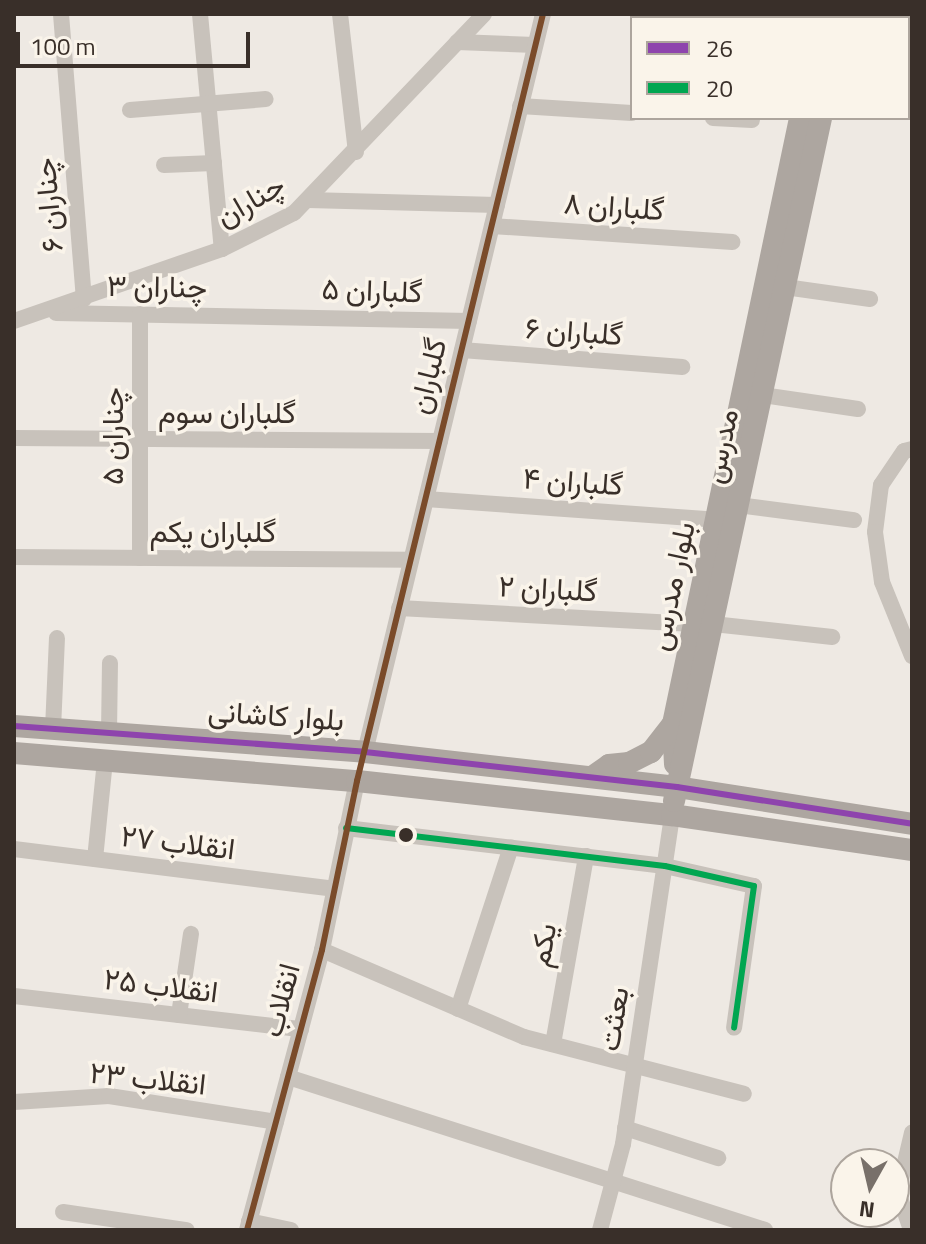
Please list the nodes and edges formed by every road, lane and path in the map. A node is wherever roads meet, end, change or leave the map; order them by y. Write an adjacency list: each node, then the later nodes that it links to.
1 (61, 14): 25 (street, چناران ۶)
2 (200, 14): 9 (street)
3 (340, 14): 16 (street)
4 (484, 14): 6 (street, چناران)
5 (543, 14): 7 (street, گلباران)
6 (457, 42): 7 (street); 16 (street, چناران)
7 (535, 45): 10 (street, گلباران)
8 (266, 99): 9 (street)
9 (208, 104): 11 (street); 17 (street)
10 (520, 106): 12 (street); 20 (street, گلباران)
11 (130, 110)
12 (630, 113)
13 (800, 120): 15 (main road, بلوار مدرس)
14 (820, 120): 15 (main road, مدرس)
15 (804, 148): 24 (main road, مدرس); 42 (main road, بلوار مدرس)
16 (356, 152): 19 (street, چناران)
17 (214, 163): 18 (street); 23 (street)
18 (164, 165)
19 (308, 200): 20 (street); 23 (street, چناران)
20 (497, 205): 21 (street, گلباران)
21 (492, 226): 22 (street, گلباران ۸); 31 (street, گلباران)
22 (732, 242)
23 (222, 249): 25 (street, چناران)
24 (785, 287): 26 (street); 34 (main road, مدرس)
25 (84, 299): 27 (street, چناران)
26 (870, 299)
27 (38, 312): 28 (street, چناران ۳); 30 (street, چناران)
28 (140, 314): 29 (street, چناران ۳); 37 (street, ۵ چناران)
29 (274, 316): 31 (street, گلباران ۵)
30 (14, 321)
31 (469, 321): 32 (street, گلباران)
32 (462, 350): 33 (street, گلباران ۶); 38 (street, گلباران)
33 (682, 367)
34 (762, 395): 35 (street); 41 (main road, مدرس)
35 (858, 409)
36 (14, 438): 37 (street, گلباران سوم)
37 (140, 439): 38 (street, گلباران سوم); 45 (street, ۵ چناران)
38 (440, 441): 40 (street, گلباران)
39 (912, 449): 51 (street)
40 (426, 499): 42 (street, گلباران ۴); 46 (street, گلباران)
41 (738, 505): 43 (street); 48 (main road, مدرس)
42 (716, 520): 48 (main road, بلوار مدرس)
43 (854, 520)
44 (14, 557): 45 (street, گلباران یکم)
45 (140, 558): 46 (street, گلباران یکم)
46 (411, 560): 47 (street, گلباران)
47 (399, 608): 48 (street, گلباران ۲); 57 (street, گلباران)
48 (704, 624): 49 (street, گلباران ۲); 53 (main road, بلوار مدرس); 62 (main road, مدرس)
49 (832, 637)
50 (57, 638): 55 (street)
51 (912, 656)
52 (110, 663): 56 (street)
53 (673, 724): 60 (main road); 62 (main road, بلوار مدرس)
54 (14, 726): 55 (main road, بلوار کاشانی)
55 (53, 729): 56 (main road, بلوار کاشانی)
56 (109, 733): 57 (main road, بلوار کاشانی)
57 (365, 752): 60 (main road, بلوار کاشانی); 61 (main road)
58 (14, 753): 59 (main road, بلوار کاشانی)
59 (105, 760): 61 (main road, بلوار کاشانی); 72 (street)
60 (592, 777): 62 (main road, بلوار کاشانی)
61 (357, 781): 64 (main road, بلوار کاشانی); 66 (street, انقلاب)
62 (677, 787): 63 (main road, بلوار کاشانی); 64 (main road)
63 (841, 813): 65 (main road, بلوار کاشانی); 67 (main road)
64 (672, 815): 67 (main road, بلوار کاشانی); 73 (street, بعثت)
65 (912, 824)
66 (346, 828): 68 (street); 74 (street, انقلاب)
67 (838, 839): 70 (main road, بلوار کاشانی)
68 (511, 847): 71 (street); 78 (street)
69 (14, 849): 72 (street, انقلاب ۲۷)
70 (912, 850)
71 (586, 856): 73 (street); 82 (street, یکم)
72 (95, 859): 74 (street, انقلاب ۲۷)
73 (665, 866): 80 (street); 83 (street, بعثت)
74 (334, 889): 76 (street, انقلاب)
75 (191, 934): 79 (street)
76 (322, 950): 78 (street); 81 (street, انقلاب)
77 (14, 996): 79 (street, انقلاب ۲۵)
78 (458, 1009): 82 (street)
79 (179, 1015): 81 (street, انقلاب ۲۵)
80 (734, 1028)
81 (301, 1029): 84 (street, انقلاب)
82 (553, 1044): 83 (street)
83 (635, 1065): 85 (street); 88 (street, بعثت)
84 (288, 1077): 87 (street, انقلاب); 91 (street)
85 (744, 1094)
86 (14, 1102): 87 (street, انقلاب ۲۳)
87 (276, 1122): 93 (street, انقلاب)
88 (625, 1128): 90 (street); 91 (street, بعثت)
89 (912, 1133): 98 (street)
90 (718, 1158)
91 (615, 1180): 96 (street, بعثت); 97 (street)
92 (63, 1212): 94 (street)
93 (248, 1226): 95 (street)
94 (187, 1230)
95 (291, 1230)
96 (600, 1230)
97 (765, 1230)
98 (911, 1230)

